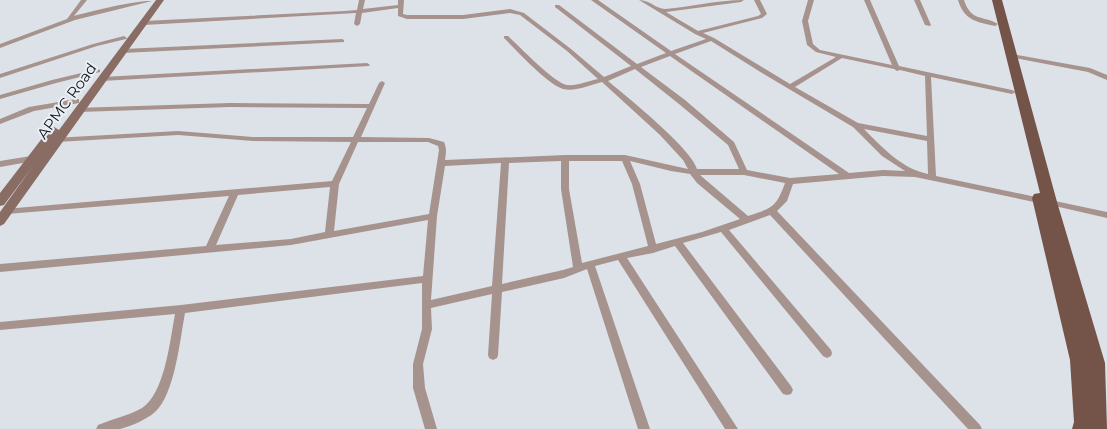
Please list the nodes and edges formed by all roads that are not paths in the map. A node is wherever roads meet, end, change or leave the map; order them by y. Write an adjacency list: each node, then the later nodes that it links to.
1 (84, 0): 18 (street)
2 (153, 0): 18 (street); 19 (street, APMC Road); 25 (street, APMC Road)
3 (362, 0): 16 (street)
4 (594, 0): 30 (street)
5 (642, 0): 17 (street)
6 (741, 0): 17 (street)
7 (756, 0): 23 (street)
8 (811, 0): 31 (street)
9 (867, 0): 35 (street)
10 (917, 0): 22 (street)
11 (961, 0): 21 (street)
12 (988, 0): 21 (main road)
13 (997, 0): 32 (main road)
14 (401, 3): 16 (street); 40 (street)
15 (557, 6): 34 (street)
16 (359, 10): 19 (street); 20 (street)
17 (661, 11): 23 (street)
18 (70, 18): 28 (street)
19 (144, 22): 29 (street, APMC Road)
20 (357, 24)
21 (995, 24): 43 (main road)
22 (928, 25)
23 (697, 33): 26 (street)
24 (506, 37): 40 (street)
25 (124, 38): 36 (street, APMC Road); 37 (street)
26 (712, 39): 30 (street); 42 (street)
27 (342, 40): 29 (street)
28 (0, 46)
29 (123, 51): 36 (street, APMC Road)
30 (671, 53): 34 (street); 62 (street)
31 (840, 56): 35 (street); 42 (street)
32 (1012, 56): 39 (street); 67 (main road)
33 (367, 65): 36 (street)
34 (638, 67): 40 (street); 60 (street)
35 (897, 69): 38 (street)
36 (100, 75): 44 (street); 45 (street, APMC Road)
37 (0, 76)
38 (928, 76): 43 (street); 51 (street)
39 (1107, 78)
40 (603, 80): 59 (street)
41 (382, 83): 46 (street)
42 (790, 87): 48 (street)
43 (1012, 92): 67 (main road)
44 (0, 97)
45 (77, 105): 46 (street); 47 (street); 49 (street, APMC Road); 53 (street, APMC Road)
46 (372, 106): 50 (street)
47 (0, 122)
48 (856, 125): 51 (street); 61 (street)
49 (57, 140): 50 (street); 52 (street, APMC Road)
50 (355, 140): 57 (street); 65 (street)
51 (931, 140): 63 (street)
52 (45, 157): 53 (street); 70 (street, APMC Road)
53 (32, 158): 58 (street); 68 (street, APMC Road)
54 (565, 158): 55 (street); 56 (street); 83 (street)
55 (625, 158): 59 (street); 79 (street)
56 (505, 160): 57 (street); 85 (street)
57 (442, 163): 72 (street)
58 (0, 164)
59 (693, 172): 60 (street); 73 (street)
60 (744, 172): 64 (street)
61 (915, 174): 62 (street); 63 (street)
62 (847, 176): 64 (street)
63 (932, 178): 67 (street)
64 (790, 181): 69 (street)
65 (335, 184): 66 (street); 76 (street)
66 (234, 194): 70 (street); 78 (street)
67 (1043, 201): 71 (street); 97 (main road); 98 (main road)
68 (0, 202)
69 (772, 210): 73 (street); 96 (street)
70 (8, 211): 74 (street, APMC Road)
71 (1107, 215)
72 (433, 216): 76 (street); 84 (street)
73 (747, 220): 75 (street)
74 (0, 222)
75 (723, 228): 77 (street); 89 (street)
76 (329, 235): 78 (street)
77 (678, 243): 79 (street); 91 (street)
78 (210, 248): 82 (street)
79 (653, 250): 80 (street)
80 (621, 257): 81 (street); 95 (street)
81 (590, 264): 83 (street); 94 (street)
82 (0, 268)
83 (578, 268): 85 (street)
84 (427, 279): 86 (street); 87 (street)
85 (498, 288): 86 (street); 90 (street)
86 (427, 305): 93 (street)
87 (181, 309): 88 (street); 92 (street)
88 (0, 326)
89 (827, 353)
90 (493, 355)
91 (787, 390)
92 (102, 429)
93 (431, 429)
94 (644, 429)
95 (732, 429)
96 (976, 429)
97 (1082, 429)
98 (1101, 429)

